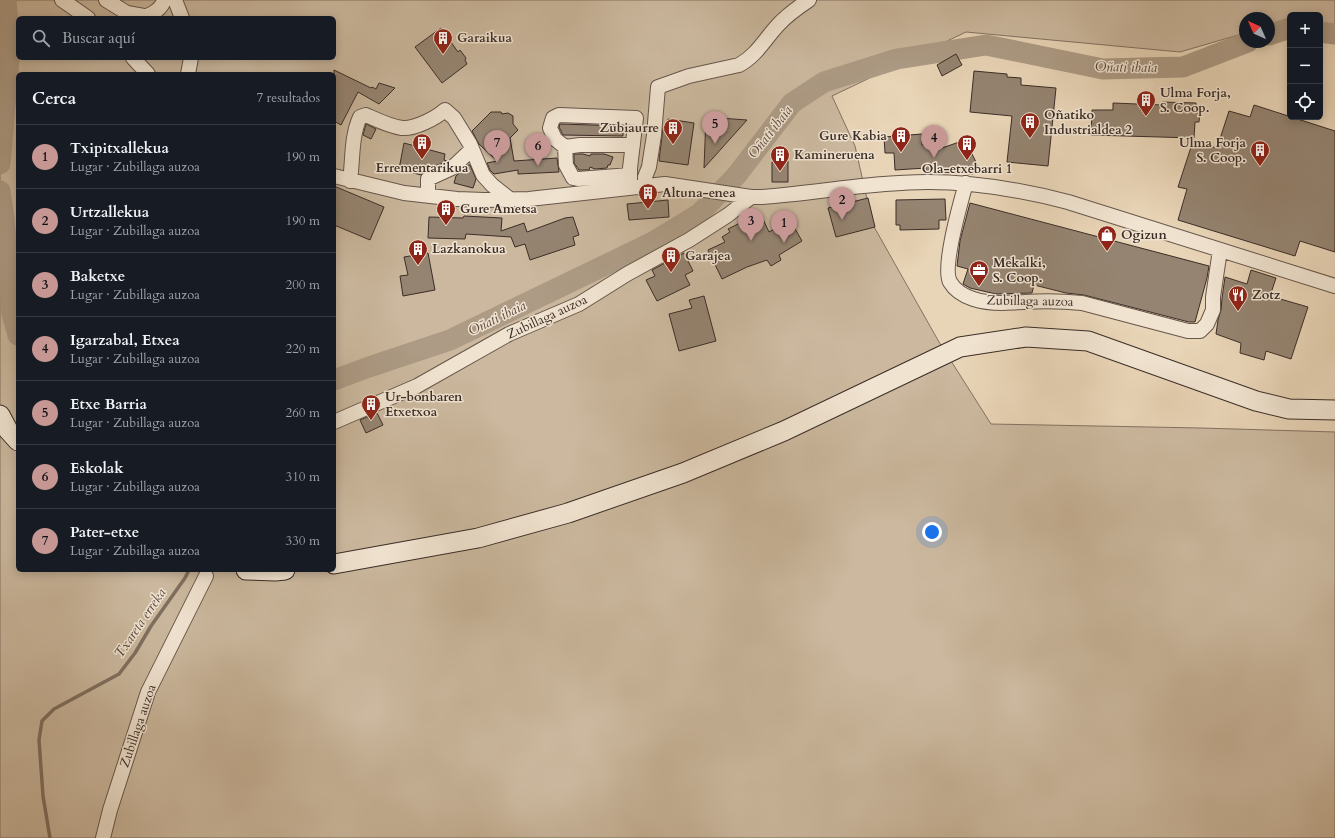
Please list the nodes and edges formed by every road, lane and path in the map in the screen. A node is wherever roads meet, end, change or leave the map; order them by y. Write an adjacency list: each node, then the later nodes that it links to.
1 (62, 0): 6 (street)
2 (106, 0): 7 (street)
3 (164, 0): 8 (street)
4 (175, 0): 9 (street)
5 (809, 0): 19 (street)
6 (85, 16)
7 (145, 16)
8 (151, 16)
9 (181, 16)
10 (135, 60): 11 (street)
11 (146, 72)
12 (632, 145): 13 (street); 13 (street); 17 (street)
13 (565, 147): 17 (street)
14 (472, 149): 16 (street); 20 (street); 22 (street)
15 (336, 177): 16 (street)
16 (350, 181): 22 (street)
17 (630, 181): 19 (street); 22 (street)
18 (966, 183): 21 (street); 23 (street); 23 (street, Zubillaga auzoa)
19 (645, 185): 21 (street)
20 (428, 190)
21 (751, 197): 27 (street, Zubillaga auzoa)
22 (511, 200)
23 (1220, 250): 24 (street)
24 (1335, 286)
25 (1335, 410): 29 (main road)
26 (0, 415): 28 (main road)
27 (336, 421)
28 (16, 439)
29 (336, 564)
30 (206, 576): 31 (street, Zubillaga auzoa)
31 (103, 838)

